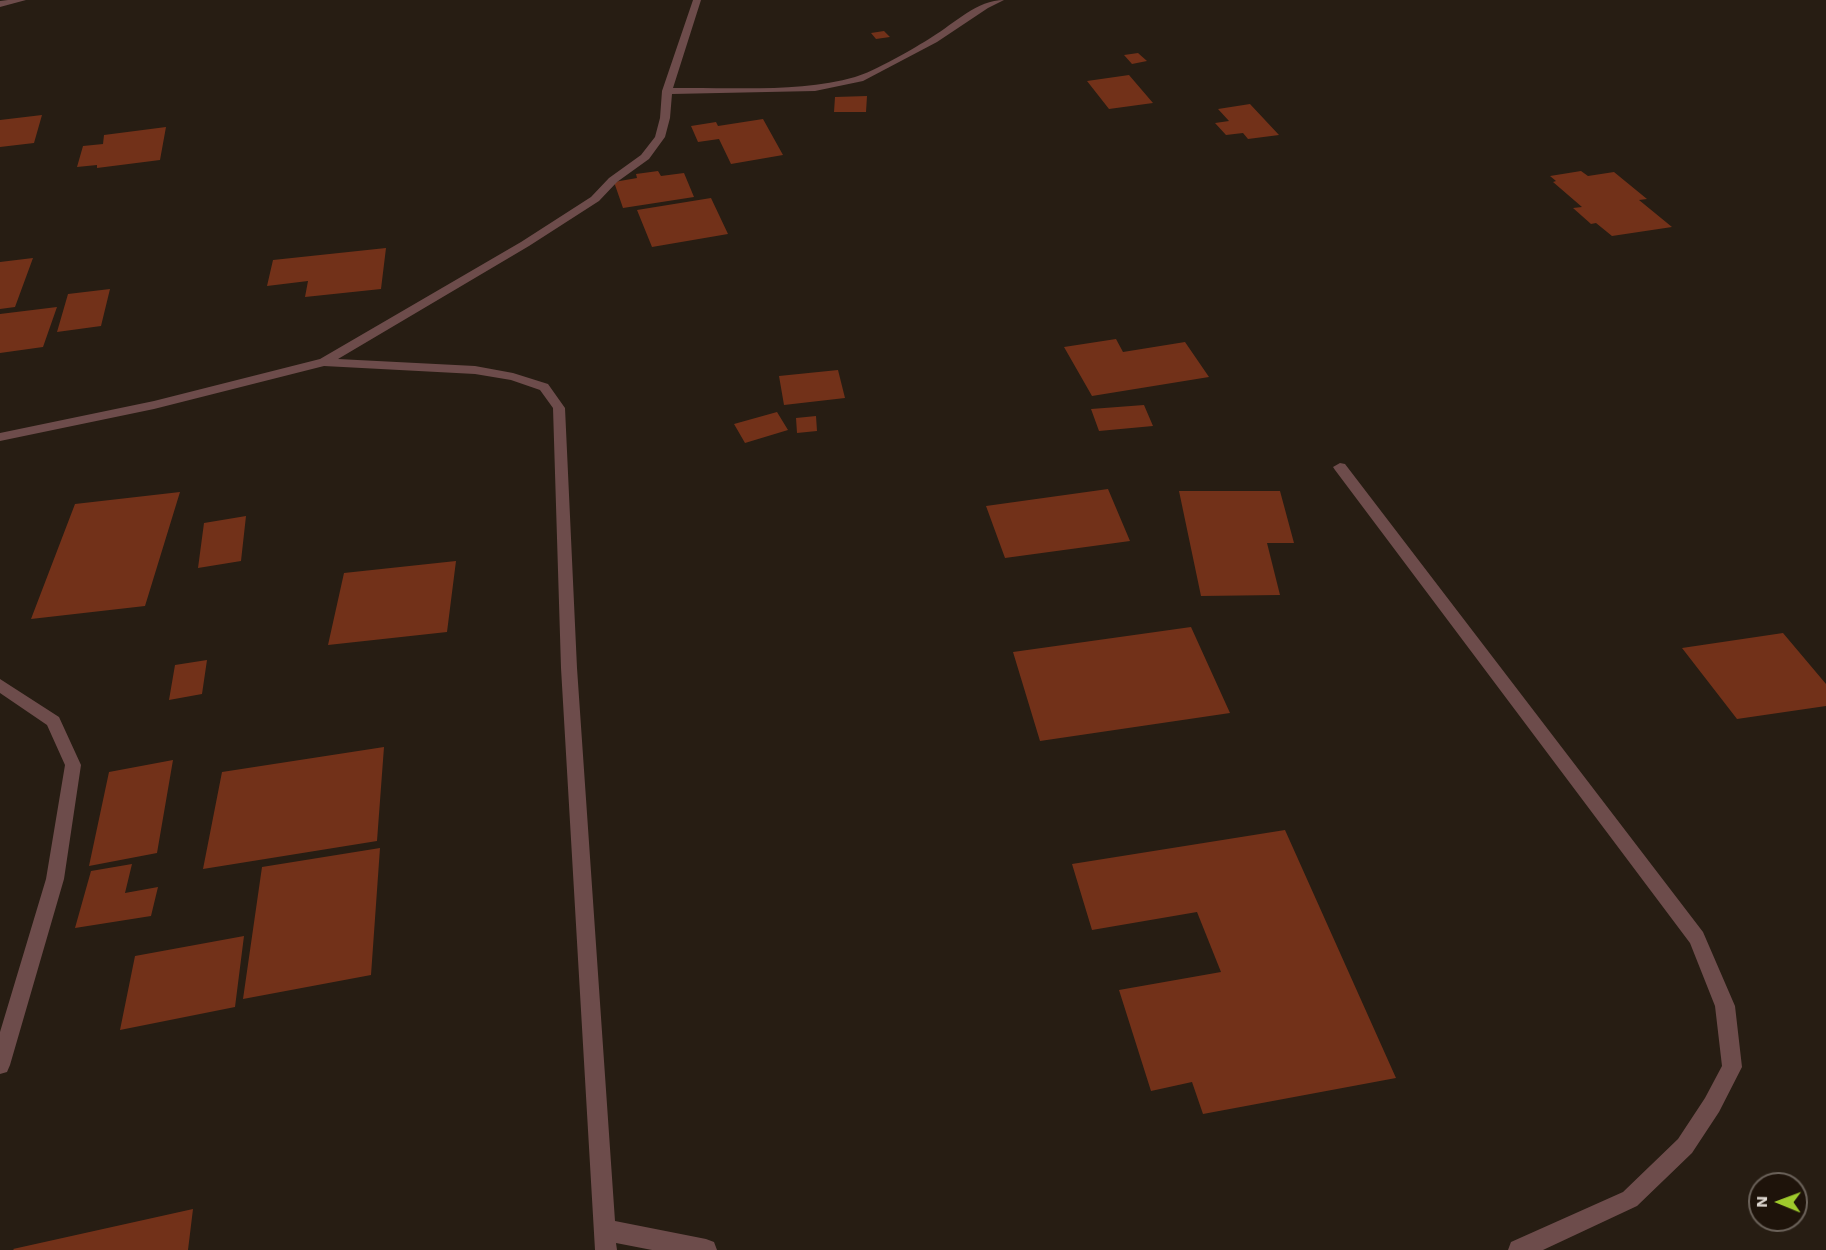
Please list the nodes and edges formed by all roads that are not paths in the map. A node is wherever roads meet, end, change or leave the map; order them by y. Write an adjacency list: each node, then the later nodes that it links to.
1 (22, 0): 4 (street)
2 (697, 0): 5 (street)
3 (1000, 0): 5 (street)
4 (0, 4)
5 (667, 91): 6 (street)
6 (324, 362): 7 (street); 11 (street)
7 (0, 437)
8 (1340, 467): 12 (street)
9 (0, 685): 10 (street)
10 (0, 1065)
11 (605, 1240): 13 (street)
12 (1544, 1244): 14 (street)
13 (706, 1250)
14 (1519, 1250)

